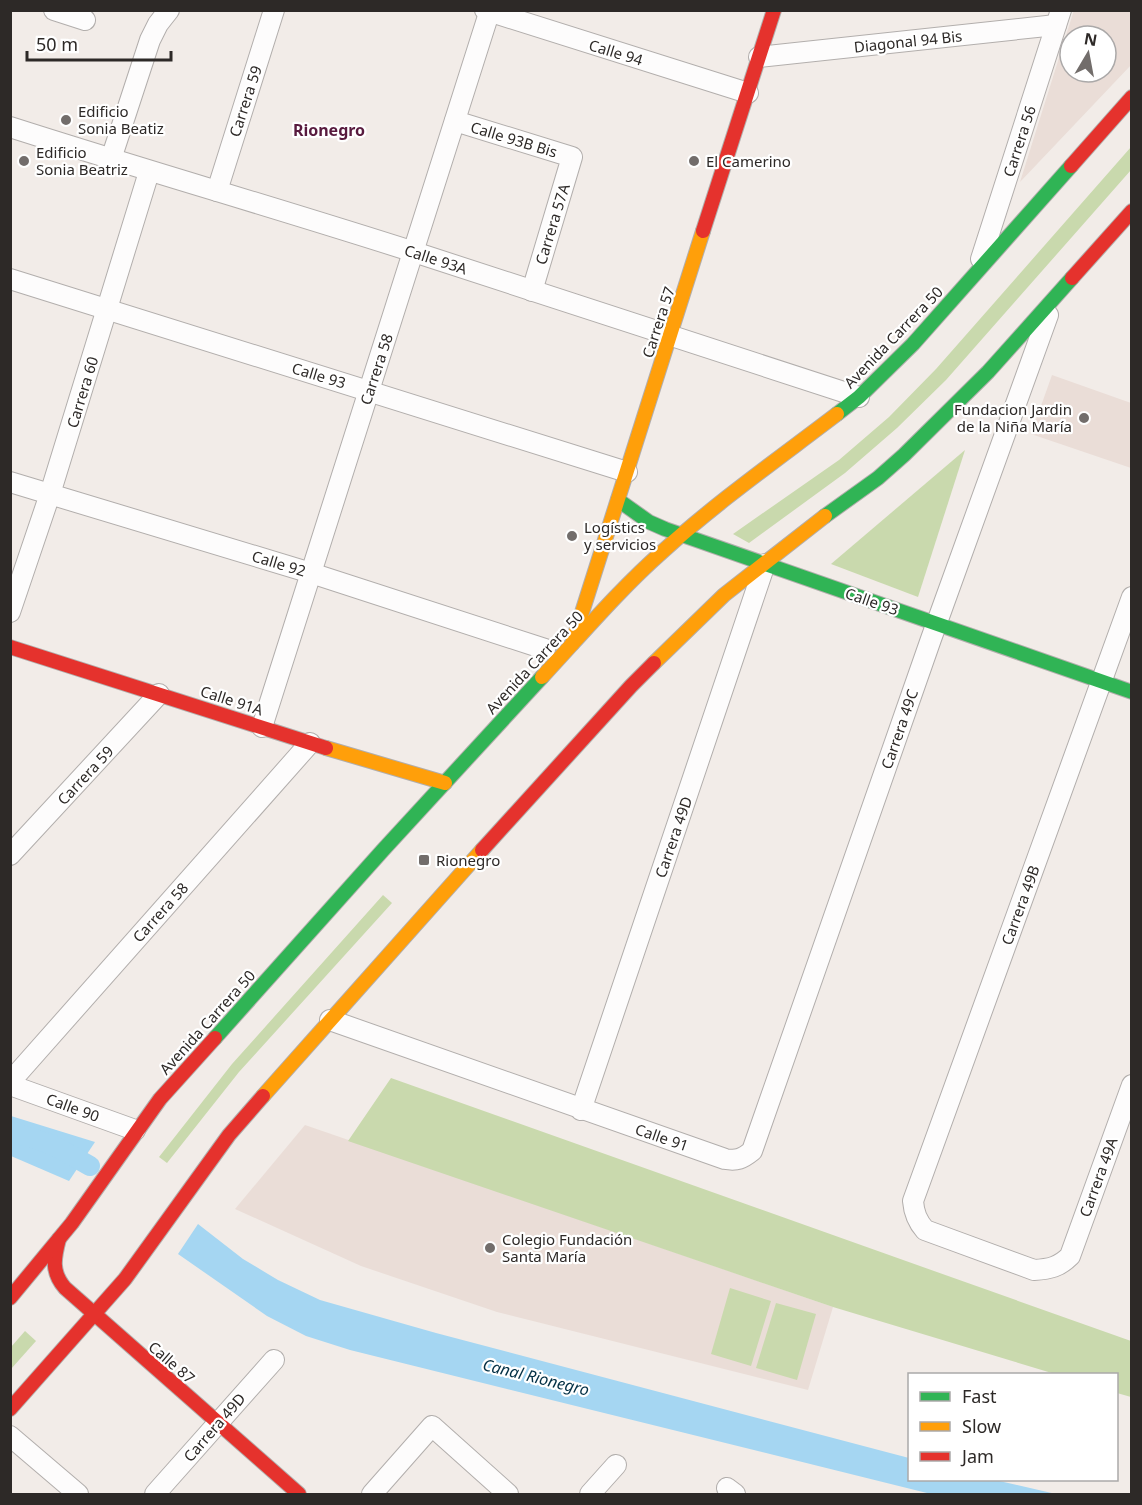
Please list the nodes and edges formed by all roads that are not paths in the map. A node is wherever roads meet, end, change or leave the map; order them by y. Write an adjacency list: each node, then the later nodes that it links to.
1 (54, 10): 7 (street)
2 (169, 10): 14 (street)
3 (274, 10): 16 (street, Carrera 59)
4 (774, 10): 8 (main road, Carrera 57)
5 (488, 11): 9 (street, Calle 94); 11 (street, Carrera 58)
6 (1058, 18): 8 (street, Diagonal 94 Bis); 19 (street, Carrera 56)
7 (85, 20)
8 (759, 57): 9 (main road, Carrera 57)
9 (748, 93): 24 (main road, Carrera 57)
10 (1131, 98): 19 (main road, Avenida Carrera 50)
11 (455, 121): 13 (street, Calle 93B Bis); 18 (street, Carrera 58)
12 (10, 127): 14 (street, Calle 93A)
13 (572, 157): 21 (street, Carrera 57A)
14 (111, 159): 15 (street, Calle 93A)
15 (149, 172): 16 (street, Calle 93A); 23 (street, Carrera 60)
16 (216, 190): 18 (street, Calle 93A)
17 (1131, 211): 22 (main road)
18 (413, 252): 21 (street, Calle 93A); 25 (street, Carrera 58)
19 (977, 271): 26 (main road, Avenida Carrera 50)
20 (10, 279): 23 (street, Calle 93)
21 (532, 291): 24 (street, Calle 93A)
22 (1054, 298): 32 (main road); 36 (street, Carrera 49C)
23 (107, 311): 25 (street, Calle 93); 29 (street, Carrera 60)
24 (670, 336): 26 (street, Calle 93A); 27 (main road, Carrera 57)
25 (369, 391): 27 (street, Calle 93); 33 (street, Carrera 58)
26 (859, 397): 31 (main road, Avenida Carrera 50)
27 (627, 472): 30 (main road, Carrera 57)
28 (10, 482): 29 (street, Calle 92)
29 (50, 494): 33 (street, Calle 92); 35 (street, Carrera 60)
30 (618, 500): 31 (main road, Calle 93); 37 (main road, Carrera 57)
31 (681, 535): 32 (main road, Calle 93); 37 (main road, Avenida Carrera 50)
32 (765, 564): 36 (main road, Calle 93); 47 (main road); 50 (street, Carrera 49D)
33 (311, 573): 39 (street, Calle 92); 43 (street, Carrera 58)
34 (1131, 597): 40 (street, Carrera 49B)
35 (10, 612)
36 (936, 623): 40 (main road, Calle 93); 52 (street, Carrera 49C)
37 (572, 644): 45 (main road, Avenida Carrera 50)
38 (10, 647): 42 (main road, Calle 91A)
39 (545, 649)
40 (1102, 682): 41 (main road, Calle 93); 54 (street, Carrera 49B)
41 (1131, 693)
42 (159, 694): 43 (main road, Calle 91A); 46 (street, Carrera 59)
43 (262, 727): 44 (main road, Calle 91A)
44 (310, 743): 45 (main road, Calle 91A); 48 (street, Carrera 58)
45 (445, 783): 51 (main road, Avenida Carrera 50)
46 (10, 855)
47 (330, 1020): 50 (street, Calle 91); 56 (main road)
48 (10, 1083): 51 (street, Calle 90)
49 (1131, 1085): 54 (street, Carrera 49A)
50 (581, 1110): 52 (street, Calle 91)
51 (135, 1130): 53 (main road, Avenida Carrera 50)
52 (744, 1158)
53 (59, 1239): 55 (main road, Avenida Carrera 50); 56 (main road, Calle 87)
54 (1060, 1266)
55 (10, 1298)
56 (94, 1316): 58 (main road); 59 (main road, Calle 87)
57 (273, 1360): 59 (street, Carrera 49D)
58 (10, 1408)
59 (218, 1424): 63 (street, Carrera 49D); 64 (main road, Calle 87)
60 (10, 1436): 62 (street)
61 (616, 1465): 67 (street)
62 (78, 1494)
63 (155, 1494)
64 (299, 1494)
65 (372, 1494): 66 (street)
66 (508, 1494)
67 (590, 1494)

